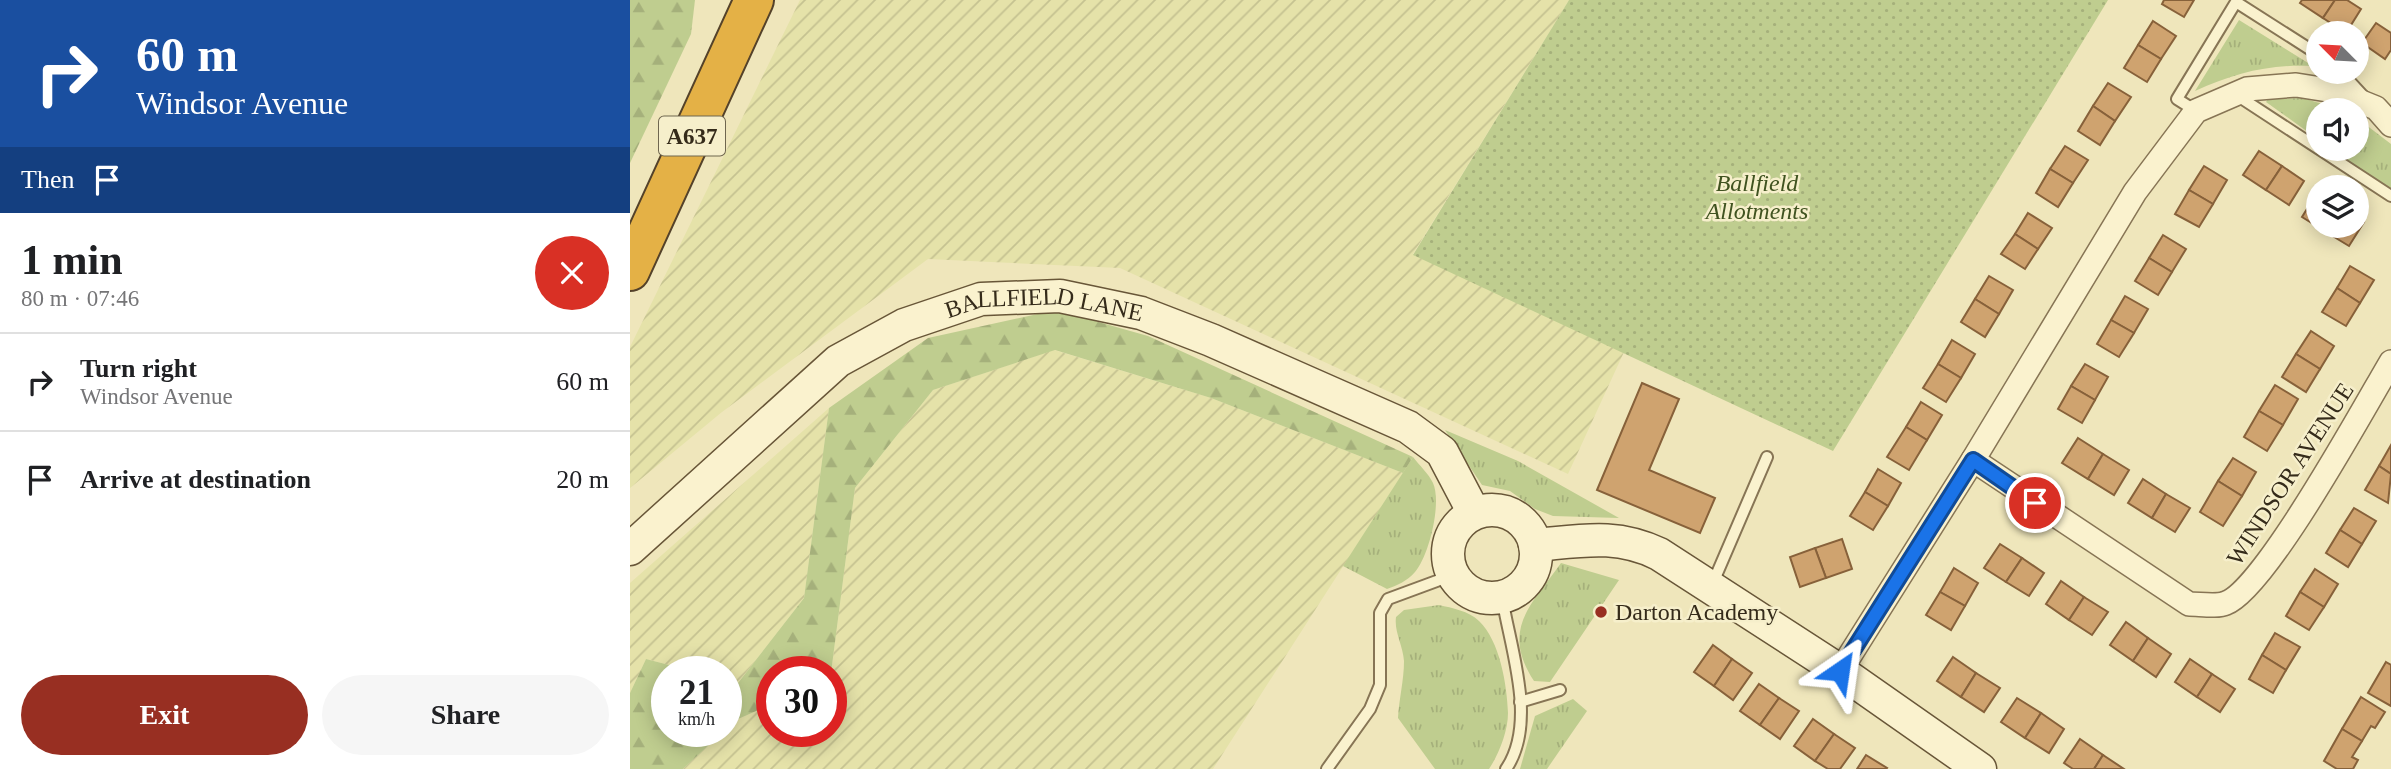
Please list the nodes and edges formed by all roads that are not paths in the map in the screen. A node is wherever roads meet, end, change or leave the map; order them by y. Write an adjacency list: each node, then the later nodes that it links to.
1 (754, 0): 8 (highway, A637)
2 (2306, 47): 5 (lane)
3 (2353, 84): 6 (lane)
4 (2234, 94): 5 (street); 6 (street); 7 (lane)
5 (2196, 111): 11 (street)
6 (2386, 116)
7 (2391, 196)
8 (630, 271)
9 (2391, 362): 11 (street, WINDSOR AVENUE)
10 (1767, 457): 16 (lane)
11 (1973, 460): 18 (street)
12 (1474, 513): 13 (street); 14 (street, BALLFIELD LANE); 15 (street)
13 (1535, 545): 16 (street); 17 (street)
14 (630, 550)
15 (1453, 575): 17 (street); 21 (lane)
16 (1711, 588): 18 (street)
17 (1502, 597): 20 (lane)
18 (1840, 671): 23 (street)
19 (1560, 690): 20 (lane)
20 (1520, 702): 22 (lane)
21 (1327, 769)
22 (1506, 769)
23 (1980, 769)

